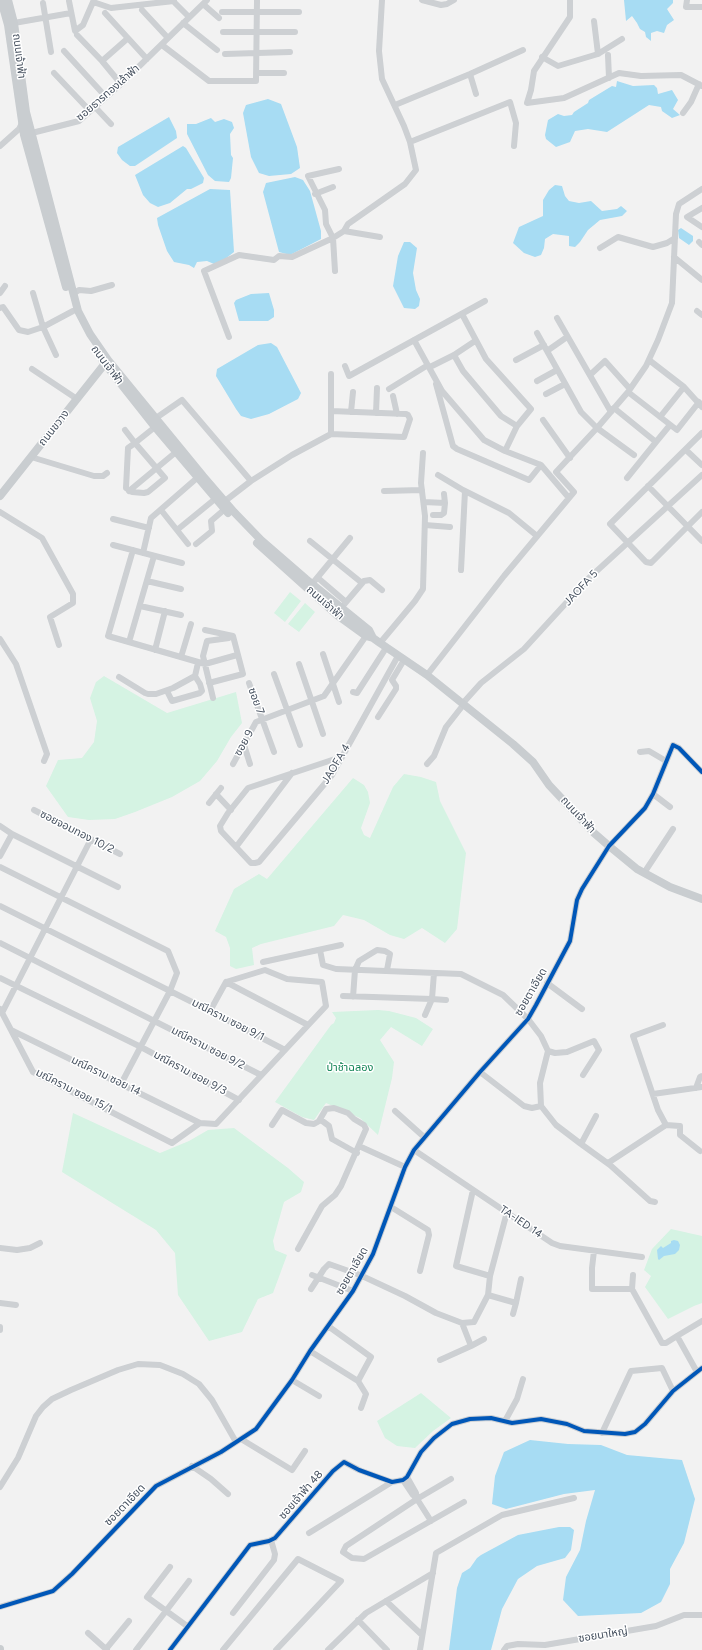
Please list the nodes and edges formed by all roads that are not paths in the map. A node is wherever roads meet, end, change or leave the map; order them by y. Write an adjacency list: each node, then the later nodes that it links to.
1 (257, 0): 14 (street)
2 (382, 0): 52 (street)
3 (422, 0): 4 (street)
4 (454, 0)
5 (570, 0): 40 (street)
6 (687, 0): 12 (street)
7 (69, 1): 16 (street)
8 (175, 1): 16 (street); 18 (street)
9 (3, 2): 21 (main road, ถนนเจ้าฟ้า); 55 (main road, ถนนเจ้าฟ้า)
10 (205, 2): 14 (street); 18 (street, ซอยธารทองเล้าฟ้า)
11 (43, 4): 19 (street)
12 (702, 7)
13 (142, 10): 27 (street)
14 (257, 12): 15 (street); 24 (street)
15 (299, 12)
16 (71, 13): 19 (street)
17 (105, 13): 28 (street)
18 (189, 17): 22 (street, ซอยธารทองเล้าฟ้า)
19 (46, 18): 21 (street); 34 (street)
20 (594, 21): 38 (street)
21 (14, 23): 57 (main road, ถนนเจ้าฟ้า)
22 (183, 23): 27 (street, ซอยธารทองเล้าฟ้า); 31 (street)
23 (223, 32): 24 (street)
24 (257, 32): 25 (street); 36 (street)
25 (295, 32)
26 (77, 35): 42 (street)
27 (168, 38): 30 (street, ซอยธารทองเล้าฟ้า)
28 (127, 39): 41 (street); 42 (street)
29 (622, 39): 38 (street)
30 (162, 45): 41 (street, ซอยธารทองเล้าฟ้า); 44 (street)
31 (217, 50)
32 (523, 50): 46 (street)
33 (64, 51): 51 (street)
34 (51, 52)
35 (290, 52): 36 (street)
36 (256, 53): 37 (street); 44 (street)
37 (226, 54)
38 (598, 54): 40 (street)
39 (608, 55): 47 (street)
40 (542, 57): 47 (street)
41 (147, 59): 48 (street, ซอยธารทองเล้าฟ้า)
42 (102, 61): 48 (street)
43 (54, 73): 53 (street)
44 (256, 73): 45 (street)
45 (284, 73)
46 (470, 74): 50 (street); 52 (street)
47 (609, 78): 49 (street)
48 (121, 84): 51 (street, ซอยธารทองเล้าฟ้า)
49 (701, 85): 54 (street)
50 (476, 94)
51 (106, 97): 53 (street, ซอยธารทองเล้าฟ้า)
52 (395, 105): 58 (street)
53 (92, 109): 56 (street); 57 (street, ซอยธารทองเล้าฟ้า)
54 (683, 113)
55 (22, 123): 57 (main road, ถนนเจ้าฟ้า); 59 (street)
56 (111, 124)
57 (28, 134): 79 (main road, ถนนเจ้าฟ้า); 82 (main road, ถนนเจ้าฟ้า)
58 (410, 142): 60 (street); 67 (street)
59 (0, 146)
60 (514, 146)
61 (339, 169): 64 (street)
62 (333, 186): 64 (street)
63 (702, 189): 70 (street)
64 (316, 194): 69 (street)
65 (702, 208): 66 (street)
66 (702, 227)
67 (344, 231): 68 (street); 69 (street)
68 (380, 236)
69 (333, 238): 73 (street); 87 (street)
70 (675, 238): 71 (street); 72 (street)
71 (600, 248)
72 (674, 257): 74 (street); 95 (street)
73 (335, 272)
74 (702, 280)
75 (112, 285): 79 (street)
76 (6, 286): 78 (street)
77 (33, 293): 85 (street)
78 (0, 294)
79 (73, 294): 96 (main road, ถนนเจ้าฟ้า)
80 (485, 301): 83 (street)
81 (0, 308): 85 (street)
82 (73, 311): 85 (street); 96 (main road, ถนนเจ้าฟ้า)
83 (462, 314): 89 (street); 90 (street)
84 (557, 318): 88 (street)
85 (43, 327): 92 (street)
86 (537, 333): 91 (street)
87 (228, 337)
88 (567, 337): 91 (street); 103 (street)
89 (414, 340): 97 (street); 98 (street)
90 (475, 341): 93 (street); 124 (street)
91 (545, 348): 94 (street); 100 (street)
92 (56, 355)
93 (454, 355): 98 (street); 124 (street)
94 (516, 360)
95 (649, 360): 106 (street); 109 (street)
96 (106, 362): 113 (main road, ถนนขวาง); 121 (main road, ถนนเจ้าฟ้า); 125 (main road, ถนนเจ้าฟ้า)
97 (346, 366)
98 (429, 366): 102 (street); 108 (street)
99 (32, 369): 113 (street)
100 (557, 370): 104 (street); 105 (street)
101 (331, 374): 116 (street)
102 (433, 375): 134 (street); 140 (street)
103 (590, 375): 109 (street); 115 (street)
104 (537, 381)
105 (565, 384): 111 (street); 126 (street)
106 (684, 387): 114 (street); 120 (street)
107 (377, 388): 118 (street)
108 (389, 388)
109 (629, 390): 115 (street); 120 (street)
110 (352, 392): 117 (street)
111 (546, 394)
112 (393, 396): 119 (street)
113 (77, 399): 137 (main road, ถนนขวาง)
114 (700, 405): 123 (street)
115 (612, 410): 126 (street); 130 (street)
116 (331, 411): 117 (street); 129 (street)
117 (351, 412): 118 (street)
118 (376, 413): 119 (street)
119 (397, 414): 129 (street)
120 (660, 417): 123 (street)
121 (156, 418): 147 (street); 159 (main road, ถนนเจ้าฟ้า)
122 (543, 420): 138 (street)
123 (670, 425): 130 (street)
124 (517, 426): 134 (street)
125 (155, 427): 131 (street); 133 (main road, ถนนเจ้าฟ้า)
126 (597, 428): 136 (street); 138 (street)
127 (126, 430): 131 (street)
128 (702, 433): 132 (street)
129 (331, 434): 147 (street)
130 (656, 442): 146 (street)
131 (135, 443): 141 (street); 150 (street)
132 (686, 450): 139 (street); 148 (street)
133 (176, 452): 141 (street); 145 (main road, ถนนเจ้าฟ้า)
134 (505, 452): 140 (street)
135 (423, 453): 149 (street)
136 (634, 455)
137 (31, 457): 142 (street); 154 (main road, ถนนขวาง)
138 (570, 458): 155 (street)
139 (702, 465)
140 (540, 466): 155 (street)
141 (157, 468): 150 (street); 150 (street)
142 (107, 473)
143 (438, 475): 152 (street)
144 (702, 475): 160 (street, JAOFA 5)
145 (197, 478): 156 (main road, ถนนเจ้าฟ้า); 161 (street)
146 (627, 478)
147 (251, 481): 159 (street)
148 (648, 486): 160 (street); 175 (street)
149 (422, 490): 151 (street); 157 (street)
150 (129, 491)
151 (384, 491)
152 (465, 491): 171 (street); 184 (street)
153 (444, 494): 158 (street)
154 (0, 496)
155 (569, 498): 171 (street)
156 (215, 499): 159 (main road, ถนนเจ้าฟ้า); 170 (street)
157 (424, 502): 158 (street); 166 (street)
158 (445, 503): 164 (street)
159 (225, 505): 177 (street); 186 (main road, ถนนเจ้าฟ้า); 198 (main road, ถนนเจ้าฟ้า)
160 (669, 507): 167 (street); 175 (street, JAOFA 5)
161 (161, 510): 169 (street); 170 (street)
162 (0, 512): 200 (street)
163 (702, 512): 167 (street)
164 (433, 515)
165 (113, 519): 169 (street)
166 (425, 525): 168 (street); 198 (street)
167 (688, 526): 174 (street); 175 (street)
168 (450, 527)
169 (149, 528): 180 (street)
170 (177, 530): 176 (street)
171 (537, 536): 210 (street)
172 (350, 538): 182 (street)
173 (310, 541): 182 (street)
174 (702, 541)
175 (629, 542): 221 (street, JAOFA 5)
176 (188, 544)
177 (196, 544)
178 (113, 545): 179 (street)
179 (133, 550): 180 (street); 199 (street)
180 (143, 553): 181 (street)
181 (154, 556): 183 (street); 185 (street)
182 (333, 560): 186 (street); 187 (street)
183 (182, 563)
184 (462, 570)
185 (147, 581): 188 (street); 191 (street)
186 (315, 581): 190 (main road, ถนนเจ้าฟ้า)
187 (362, 583): 189 (street); 190 (street)
188 (180, 589)
189 (382, 590)
190 (344, 605): 198 (main road, ถนนเจ้าฟ้า)
191 (140, 606): 192 (street); 199 (street)
192 (165, 611): 193 (street); 201 (street)
193 (180, 615)
194 (191, 624): 204 (street)
195 (205, 630): 196 (street)
196 (233, 638): 203 (street); 207 (street)
197 (0, 639): 231 (street)
198 (376, 641): 205 (main road, ถนนเจ้าฟ้า); 215 (street); 217 (street)
199 (129, 642): 201 (street)
200 (59, 645)
201 (155, 650): 204 (street)
202 (323, 654): 215 (street)
203 (238, 655): 207 (street); 213 (street)
204 (181, 657): 206 (street)
205 (401, 658): 210 (main road, ถนนเจ้าฟ้า); 223 (street); 230 (street, JAOFA 4)
206 (198, 663): 207 (street); 211 (street)
207 (205, 664): 213 (street)
208 (299, 664): 219 (street)
209 (274, 674): 222 (street)
210 (427, 675): 221 (main road, ถนนเจ้าฟ้า)
211 (195, 676): 216 (street); 216 (street)
212 (119, 677): 216 (street)
213 (209, 682): 218 (street)
214 (249, 683): 224 (street, ซอย 7)
215 (333, 684): 219 (street); 220 (street)
216 (167, 691)
217 (353, 692)
218 (213, 698)
219 (311, 700): 222 (street); 225 (street)
220 (339, 702)
221 (463, 704): 235 (street, JAOFA 5); 249 (main road, ถนนเจ้าฟ้า)
222 (286, 710): 224 (street); 226 (street)
223 (378, 717)
224 (263, 720): 227 (street, ซอย 9); 228 (street, ซอย 7)
225 (323, 734)
226 (300, 744)
227 (244, 745): 233 (street, ซอย 9); 234 (street)
228 (274, 752)
229 (640, 752): 232 (street)
230 (341, 757): 237 (street); 250 (street, JAOFA 4)
231 (44, 760)
232 (666, 761): 236 (street, ซอยตาเอียด); 240 (street, ซอยตาเอียด)
233 (233, 764)
234 (250, 764)
235 (427, 764)
236 (702, 772)
237 (292, 773): 244 (street); 250 (street)
238 (221, 788): 239 (street)
239 (216, 794): 241 (street); 244 (street)
240 (653, 794): 242 (street); 249 (street, ซอยตาเอียด)
241 (210, 803)
242 (670, 807)
243 (34, 810): 248 (street, ซอยจอมทอง 10/2)
244 (231, 810): 250 (street)
245 (0, 826): 247 (street)
246 (673, 829): 255 (street)
247 (12, 834): 252 (street); 253 (street)
248 (91, 839): 251 (street, ซอยจอมทอง 10/2); 253 (street)
249 (609, 846): 255 (main road, ถนนเจ้าฟ้า); 271 (street, ซอยตาเอียด)
250 (236, 847)
251 (120, 854)
252 (0, 856)
253 (77, 867): 256 (street); 257 (street)
254 (0, 868): 257 (street)
255 (644, 873): 258 (main road, ถนนเจ้าฟ้า)
256 (118, 887)
257 (61, 898): 260 (street); 273 (street)
258 (702, 900)
259 (0, 906): 260 (street, มณีคราม ซอย 9/1)
260 (45, 928): 264 (street); 273 (street, มณีคราม ซอย 9/1)
261 (0, 943): 264 (street, มณีคราม ซอย 9/2)
262 (340, 945): 263 (street)
263 (320, 950): 265 (street); 266 (street)
264 (30, 958): 272 (street); 283 (street, มณีคราม ซอย 9/2)
265 (263, 962)
266 (355, 970): 267 (street); 267 (street); 275 (street)
267 (387, 970): 268 (street)
268 (434, 973): 276 (street); 282 (street)
269 (0, 978): 272 (street, มณีคราม ซอย 9/3)
270 (226, 982): 280 (street); 284 (street); 284 (street)
271 (547, 983): 278 (street); 282 (street, ซอยตาเอียด)
272 (16, 986): 279 (street); 287 (street, มณีคราม ซอย 9/3)
273 (170, 991): 280 (street, มณีคราม ซอย 9/1); 283 (street)
274 (343, 996): 275 (street)
275 (353, 997): 276 (street)
276 (432, 999): 277 (street); 281 (street)
277 (446, 1000)
278 (582, 1009)
279 (1, 1011): 286 (street, มณีคราม ซอย 15/1)
280 (210, 1011): 288 (street, มณีคราม ซอย 9/1)
281 (425, 1015)
282 (528, 1019): 289 (street); 290 (street, ซอยตาเอียด)
283 (155, 1021): 287 (street); 291 (street, มณีคราม ซอย 9/2)
284 (308, 1025): 288 (street)
285 (663, 1025): 296 (street)
286 (11, 1030): 294 (street, มณีคราม ซอย 14); 302 (street, มณีคราม ซอย 15/1)
287 (141, 1047): 294 (street); 297 (street, มณีคราม ซอย 9/3)
288 (285, 1050): 291 (street)
289 (548, 1051): 292 (street); 298 (street)
290 (480, 1072): 298 (street); 305 (street, ซอยตาเอียด)
291 (261, 1075): 297 (street)
292 (583, 1075)
293 (702, 1076): 295 (street)
294 (121, 1084): 302 (street, มณีคราม ซอย 14)
295 (699, 1088): 296 (street)
296 (653, 1094): 304 (street)
297 (239, 1100): 302 (street)
298 (541, 1106): 306 (street)
299 (395, 1111): 305 (street)
300 (596, 1116): 306 (street)
301 (319, 1121): 303 (street); 307 (street); 310 (street)
302 (200, 1124)
303 (272, 1125)
304 (666, 1125): 309 (street); 311 (street)
305 (424, 1137): 308 (street, ซอยตาเอียด)
306 (580, 1144): 311 (street)
307 (359, 1146): 310 (street); 312 (street)
308 (414, 1150): 312 (street, ซอยตาเอียด); 313 (street, TA-IED 14)
309 (700, 1151)
310 (357, 1153): 319 (street)
311 (608, 1163): 314 (street)
312 (405, 1167): 315 (street, ซอยตาเอียด)
313 (473, 1190): 316 (street, TA-IED 14); 326 (street)
314 (655, 1202)
315 (391, 1207): 322 (street); 323 (street, ซอยตาเอียด)
316 (507, 1212): 320 (street, TA-IED 14); 326 (street)
317 (40, 1243): 318 (street)
318 (0, 1248)
319 (298, 1249)
320 (594, 1251): 321 (street, TA-IED 14); 330 (street)
321 (642, 1257)
322 (420, 1271)
323 (360, 1275): 325 (street); 329 (street, ซอยตาเอียด); 337 (street)
324 (633, 1275): 330 (street)
325 (315, 1276): 328 (street); 329 (street)
326 (490, 1276): 331 (street)
327 (521, 1279): 333 (street)
328 (311, 1289)
329 (353, 1290): 338 (street, ซอยตาเอียด)
330 (632, 1290): 339 (street)
331 (488, 1295): 333 (street); 337 (street)
332 (0, 1303): 334 (street)
333 (516, 1303): 335 (street)
334 (16, 1305)
335 (513, 1314)
336 (702, 1321): 339 (street)
337 (462, 1323): 341 (street)
338 (328, 1326): 342 (street, ซอยตาเอียด); 347 (street)
339 (677, 1336): 344 (street)
340 (484, 1339): 341 (street)
341 (471, 1346): 343 (street)
342 (310, 1351): 345 (street, ซอยตาเอียด); 347 (street)
343 (440, 1360)
344 (700, 1370): 348 (street)
345 (292, 1380): 349 (street); 353 (street, ซอยตาเอียด)
346 (523, 1380): 351 (street)
347 (358, 1381): 350 (street)
348 (673, 1391): 352 (street); 352 (street)
349 (319, 1396)
350 (361, 1408)
351 (505, 1421): 352 (street); 356 (street)
352 (602, 1433)
353 (238, 1440): 354 (street); 355 (street, ซอยตาเอียด); 359 (street)
354 (305, 1451)
355 (192, 1466): 360 (street); 371 (street, ซอยตาเอียด)
356 (405, 1478): 358 (street); 361 (street)
357 (451, 1479): 361 (street)
358 (392, 1482): 365 (street); 366 (street, ซอยเจ้าฟ้า 48)
359 (0, 1487)
360 (228, 1494)
361 (417, 1498): 364 (street); 364 (street)
362 (574, 1498): 368 (street)
363 (464, 1502): 364 (street)
364 (431, 1521)
365 (309, 1533)
366 (271, 1540): 373 (street); 377 (street, ซอยเจ้าฟ้า 48)
367 (170, 1567): 372 (street)
368 (433, 1573): 370 (street); 379 (street)
369 (189, 1581): 372 (street)
370 (386, 1601): 375 (street); 379 (street)
371 (0, 1607)
372 (166, 1610): 377 (street); 382 (street)
373 (232, 1613)
374 (702, 1615): 380 (street, ซอยนาใหญ่)
375 (358, 1620): 386 (street); 387 (street)
376 (128, 1621): 381 (street)
377 (188, 1626): 383 (street, ซอยเจ้าฟ้า 48)
378 (88, 1633): 381 (street)
379 (422, 1635): 388 (street)
380 (545, 1647): 389 (street, ซอยนาใหญ่)
381 (106, 1649)
382 (136, 1650)
383 (170, 1650)
384 (223, 1650): 385 (street)
385 (276, 1650)
386 (328, 1650)
387 (387, 1650)
388 (420, 1650)
389 (504, 1650)

